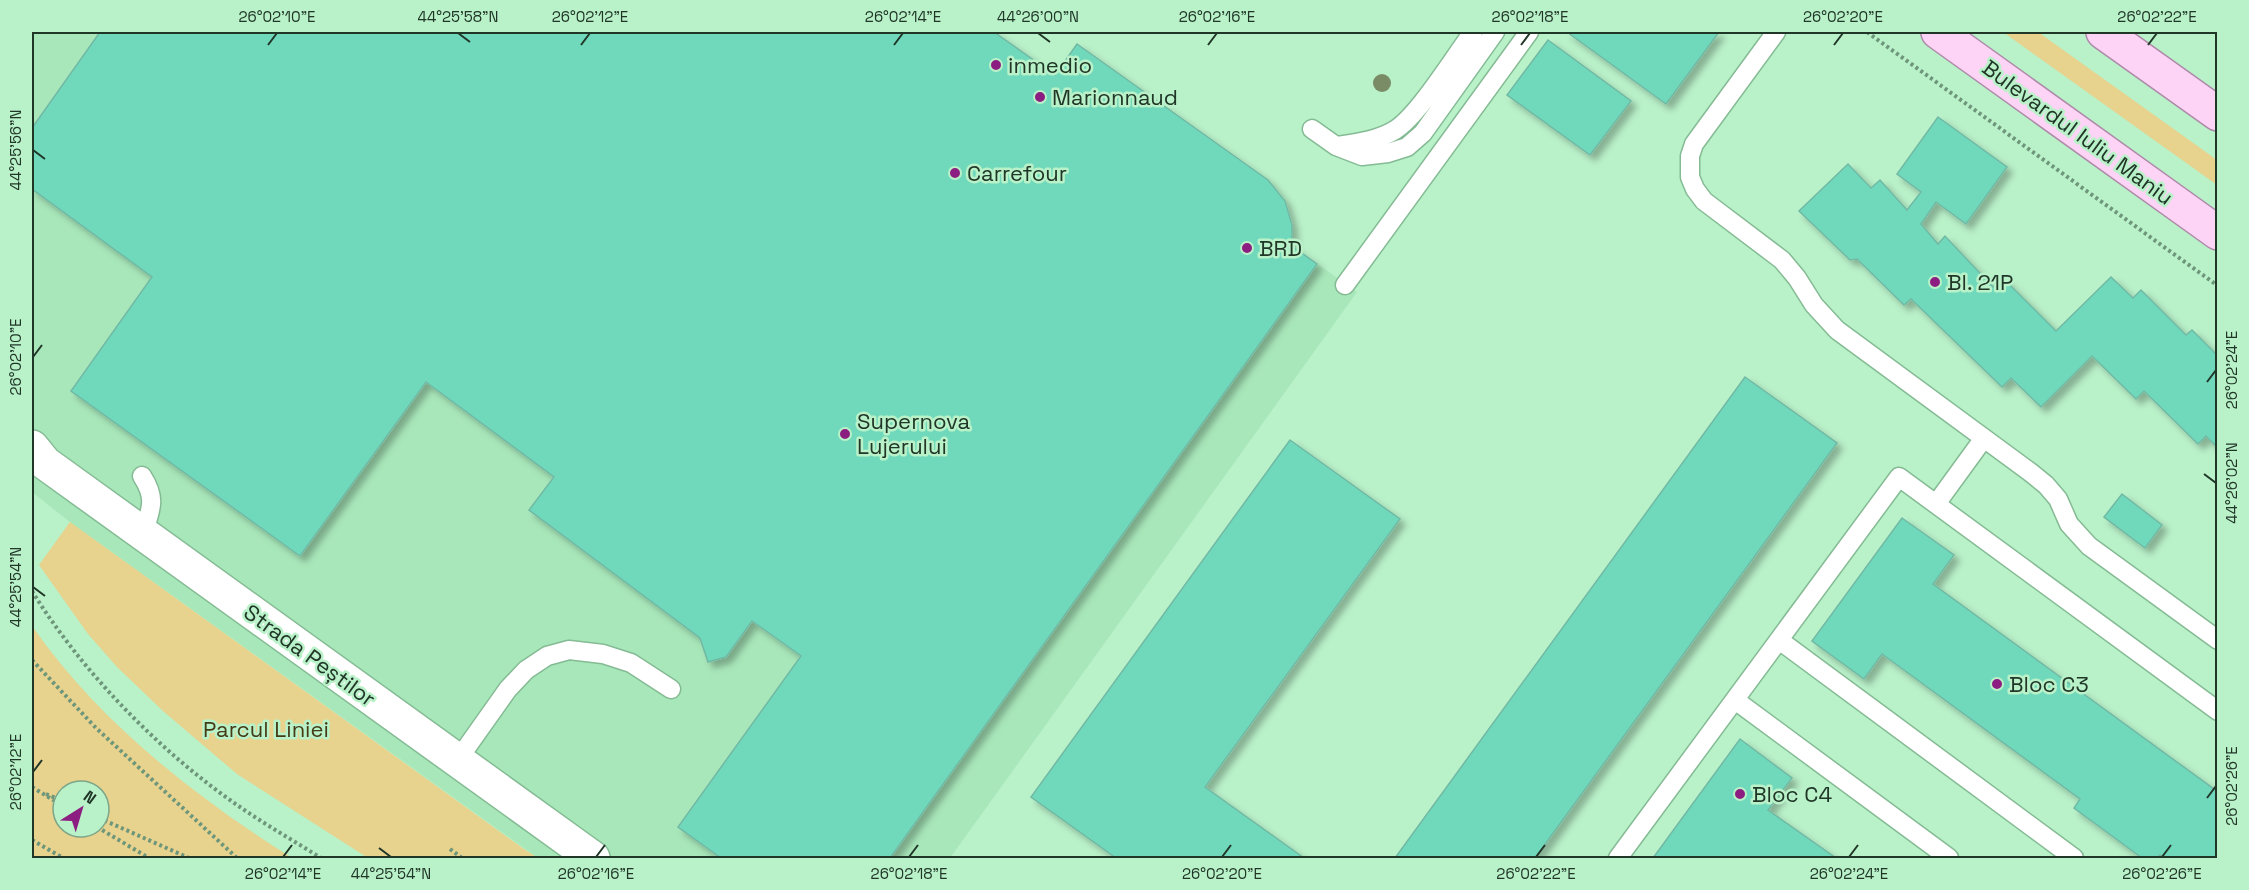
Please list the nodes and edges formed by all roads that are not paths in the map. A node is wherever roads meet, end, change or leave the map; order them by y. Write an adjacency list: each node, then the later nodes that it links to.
1 (1473, 32): 9 (lane)
2 (1495, 32): 9 (lane)
3 (1529, 32): 11 (lane)
4 (1776, 32): 12 (lane)
5 (1938, 32): 10 (main road, Bulevardul Iuliu Maniu)
6 (2103, 32): 7 (main road)
7 (2217, 114)
8 (1312, 129): 9 (lane)
9 (1336, 146)
10 (2217, 233)
11 (1345, 285)
12 (1984, 438): 15 (lane); 18 (lane)
13 (32, 447): 16 (street, Strada Peștilor)
14 (142, 476): 16 (lane)
15 (1936, 504): 17 (lane); 21 (lane)
16 (143, 534): 22 (street, Strada Peștilor)
17 (1779, 640): 20 (lane); 26 (lane)
18 (2217, 640)
19 (671, 689): 22 (lane)
20 (1735, 700): 24 (lane); 25 (lane)
21 (2217, 711)
22 (456, 761): 23 (street, Strada Peștilor)
23 (593, 858)
24 (1618, 858)
25 (1949, 858)
26 (2074, 858)

